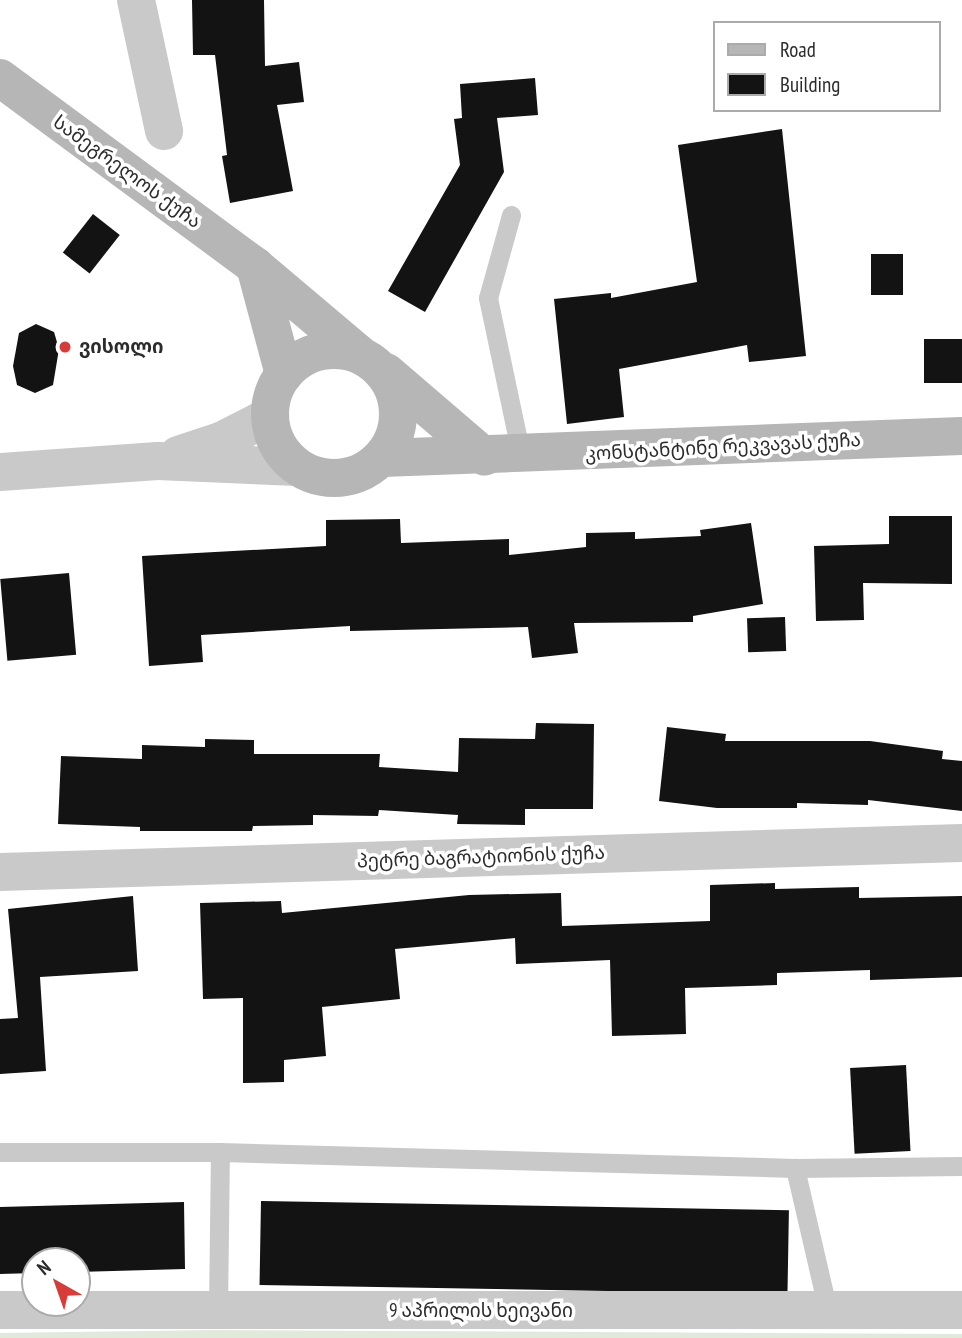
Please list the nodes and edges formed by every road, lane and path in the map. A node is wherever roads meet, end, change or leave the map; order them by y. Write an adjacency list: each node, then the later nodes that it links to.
1 (136, 0): 3 (street)
2 (0, 78): 5 (main road, სამეგრელოს ქუჩა)
3 (164, 131)
4 (511, 215): 10 (lane)
5 (255, 266): 6 (main road, სამეგრელოს ქუჩა); 7 (main road)
6 (368, 360): 7 (main road); 10 (main road); 11 (main road)
7 (284, 374): 8 (main road)
8 (270, 415): 12 (street); 13 (main road)
9 (962, 436): 10 (main road, კონსტანტინე რეკვავას ქუჩა)
10 (503, 456): 11 (main road, კონსტანტინე რეკვავას ქუჩა)
11 (382, 458): 13 (main road)
12 (158, 461): 13 (street); 14 (street)
13 (297, 467)
14 (0, 472)
15 (962, 843): 16 (street, პეტრე ბაგრატიონის ქუჩა)
16 (0, 872)
17 (0, 1152): 18 (lane)
18 (220, 1152): 20 (lane); 23 (lane)
19 (962, 1166): 20 (lane)
20 (795, 1168): 24 (lane)
21 (0, 1310): 23 (street, 9 აპრილის ხეივანი)
22 (962, 1310): 24 (street, 9 აპრილის ხეივანი)
23 (218, 1311): 24 (street, 9 აპრილის ხეივანი)
24 (828, 1311)

